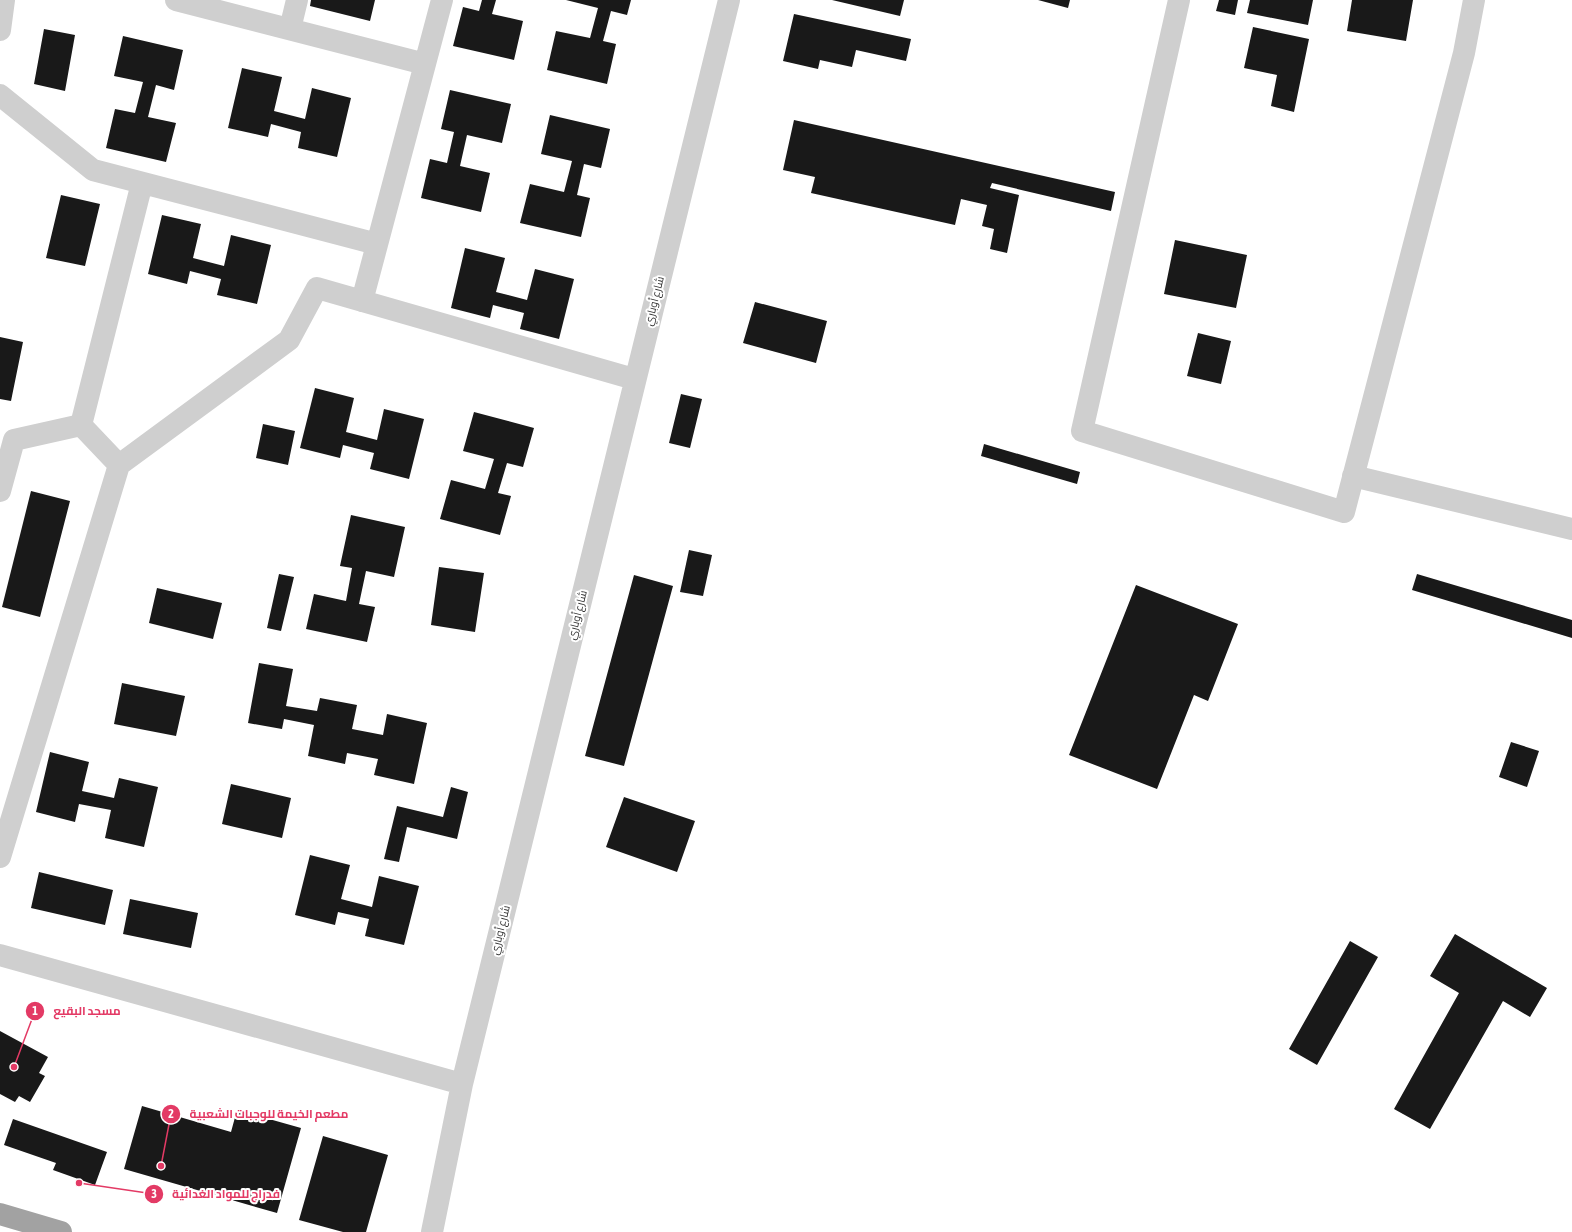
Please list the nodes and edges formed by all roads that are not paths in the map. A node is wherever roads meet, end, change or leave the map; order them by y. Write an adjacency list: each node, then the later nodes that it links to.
1 (4, 0): 9 (street)
2 (176, 0): 8 (street)
3 (297, 0): 8 (street)
4 (442, 0): 10 (street)
5 (728, 0): 15 (street, شارع أوباري)
6 (1179, 0): 18 (street)
7 (1474, 0): 18 (street)
8 (290, 29): 10 (street)
9 (0, 30)
10 (425, 64): 13 (street)
11 (0, 95): 12 (street)
12 (142, 183): 13 (street); 16 (street)
13 (377, 244): 14 (street)
14 (362, 301): 15 (street); 17 (street)
15 (634, 380): 23 (street, شارع أوباري)
16 (81, 425): 17 (street); 19 (street)
17 (119, 465): 21 (street)
18 (1353, 476): 20 (street)
19 (0, 491)
20 (1572, 529)
21 (0, 857)
22 (0, 955): 23 (street)
23 (462, 1084): 26 (street, شارع أوباري)
24 (0, 1214): 25 (highway)
25 (61, 1232)
26 (432, 1232)

